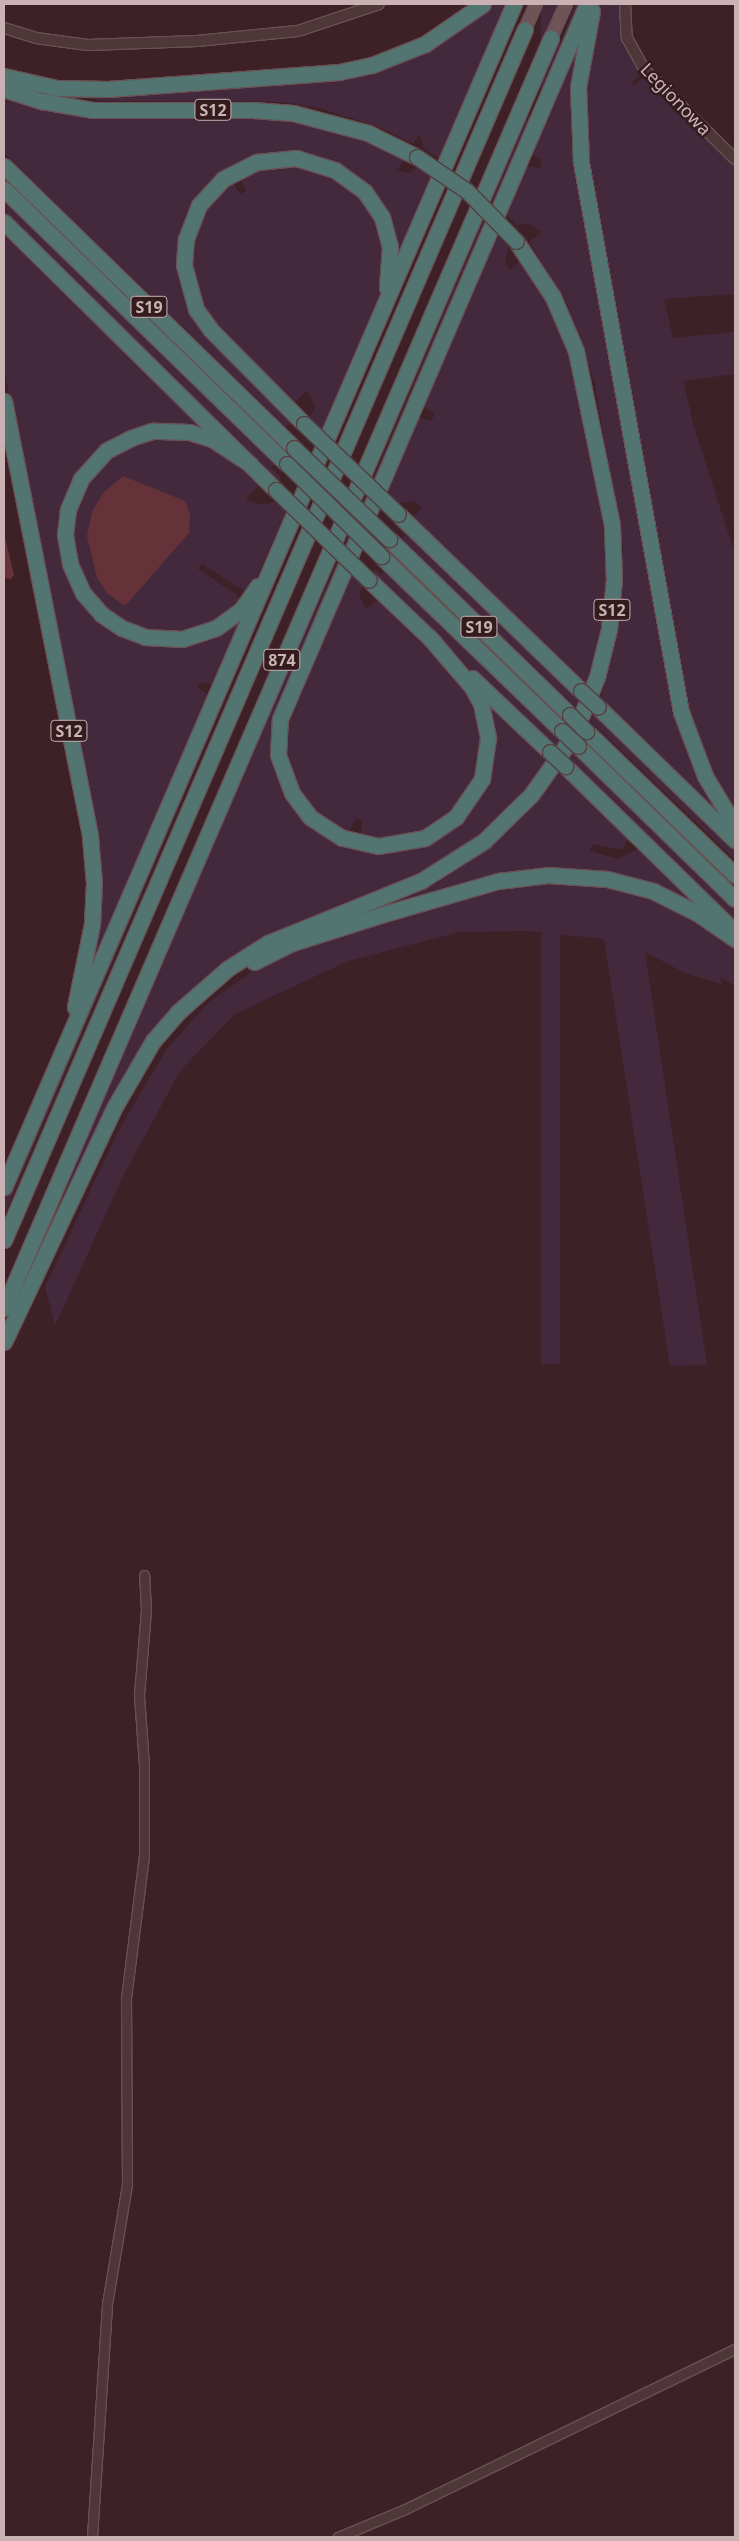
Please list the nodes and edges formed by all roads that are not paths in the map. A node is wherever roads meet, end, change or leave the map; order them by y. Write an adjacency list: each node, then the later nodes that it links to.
1 (379, 4): 9 (street)
2 (483, 4): 12 (highway)
3 (514, 4): 18 (highway)
4 (536, 4): 10 (main road, 874)
5 (566, 4): 11 (main road, 874)
6 (588, 4): 22 (highway)
7 (594, 4): 23 (highway)
8 (626, 4): 14 (street, Legionowa)
9 (4, 28)
10 (525, 29): 32 (highway, 874)
11 (551, 38): 33 (highway, 874)
12 (4, 76)
13 (4, 89): 29 (highway, S12, bridge)
14 (735, 159)
15 (4, 166): 25 (highway, S19, bridge)
16 (4, 189): 26 (highway, S19, bridge)
17 (4, 222): 20 (highway)
18 (375, 331): 21 (highway); 24 (highway, bridge)
19 (4, 402): 30 (highway, S12)
20 (250, 464): 21 (highway); 22 (highway, bridge)
21 (280, 551): 30 (highway)
22 (429, 637): 27 (highway, bridge)
23 (735, 826)
24 (735, 840)
25 (735, 875)
26 (735, 899)
27 (735, 932)
28 (735, 939): 29 (highway)
29 (181, 1010): 34 (highway)
30 (58, 1061): 31 (highway, S12)
31 (4, 1187)
32 (4, 1240)
33 (4, 1308)
34 (4, 1342)
35 (144, 1575): 37 (street)
36 (735, 2350): 38 (street)
37 (92, 2537)
38 (338, 2537)

